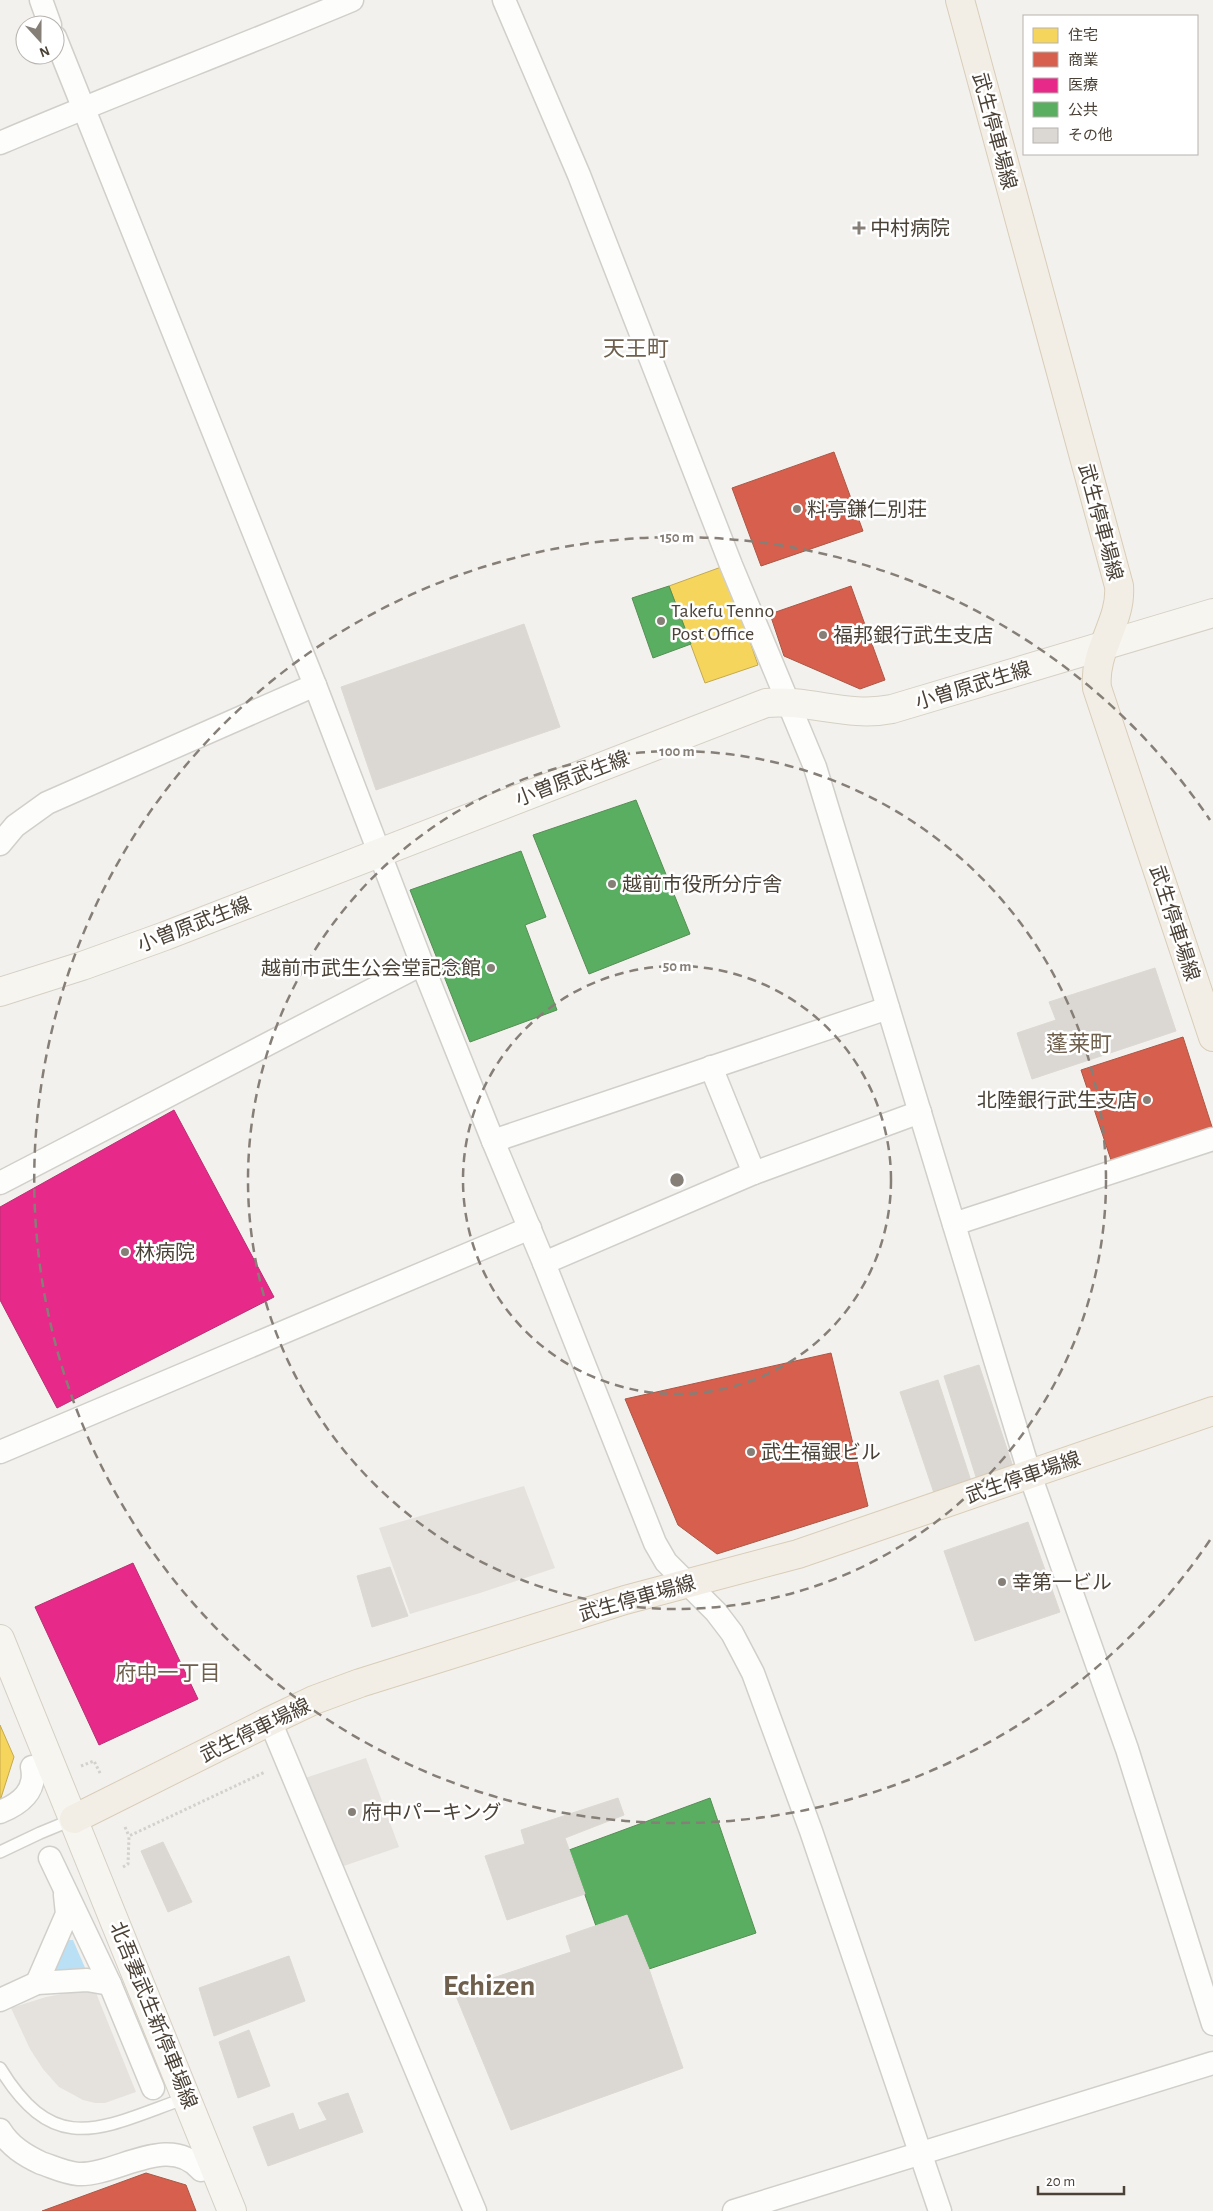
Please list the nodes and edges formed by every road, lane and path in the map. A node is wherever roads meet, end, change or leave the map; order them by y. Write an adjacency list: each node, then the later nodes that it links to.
1 (41, 0): 5 (street)
2 (352, 0): 7 (street)
3 (504, 0): 12 (street)
4 (960, 0): 10 (main road, 武生停車場線)
5 (46, 15)
6 (65, 63): 7 (street)
7 (82, 108): 8 (street); 11 (street)
8 (0, 143)
9 (1213, 613): 10 (main road, 小曽原武生線)
10 (1102, 646): 12 (main road, 小曽原武生線); 18 (main road, 武生停車場線)
11 (315, 685): 13 (street); 14 (street)
12 (788, 701): 14 (main road, 小曽原武生線); 17 (street)
13 (0, 844)
14 (379, 852): 15 (street); 16 (main road, 小曽原武生線)
15 (422, 964): 22 (street); 24 (street)
16 (0, 992)
17 (888, 1008): 19 (street); 20 (street)
18 (1213, 1037)
19 (711, 1067): 22 (street); 23 (street)
20 (920, 1112): 23 (street); 25 (street)
21 (1213, 1139): 25 (street)
22 (493, 1141): 26 (street)
23 (754, 1173): 27 (street)
24 (0, 1183)
25 (954, 1224): 30 (street)
26 (530, 1228): 27 (street); 29 (street)
27 (544, 1263): 31 (street)
28 (1213, 1411): 30 (main road, 武生停車場線)
29 (0, 1452)
30 (1030, 1475): 31 (main road, 武生停車場線); 49 (street)
31 (689, 1583): 33 (main road, 武生停車場線); 55 (street)
32 (0, 1639): 39 (main road, 北吾妻武生新停車場線)
33 (270, 1721): 39 (main road, 武生停車場線); 58 (street)
34 (32, 1767): 38 (street)
35 (77, 1767): 37 (path)
36 (266, 1772): 41 (path)
37 (102, 1778)
38 (0, 1812)
39 (74, 1819): 42 (lane); 53 (main road, 北吾妻武生新停車場線)
40 (125, 1826): 41 (path)
41 (129, 1836): 44 (path)
42 (0, 1852)
43 (50, 1858): 45 (street)
44 (121, 1868)
45 (64, 1890): 46 (street); 47 (street)
46 (36, 1983): 47 (street); 48 (street)
47 (110, 1984): 52 (street)
48 (0, 2000)
49 (1213, 2024)
50 (1213, 2063): 55 (street)
51 (0, 2068): 53 (lane)
52 (153, 2088)
53 (188, 2097): 57 (main road, 北吾妻武生新停車場線)
54 (0, 2130): 56 (street)
55 (920, 2152): 59 (street); 60 (street)
56 (201, 2170)
57 (232, 2211)
58 (475, 2211)
59 (734, 2211)
60 (940, 2211)

